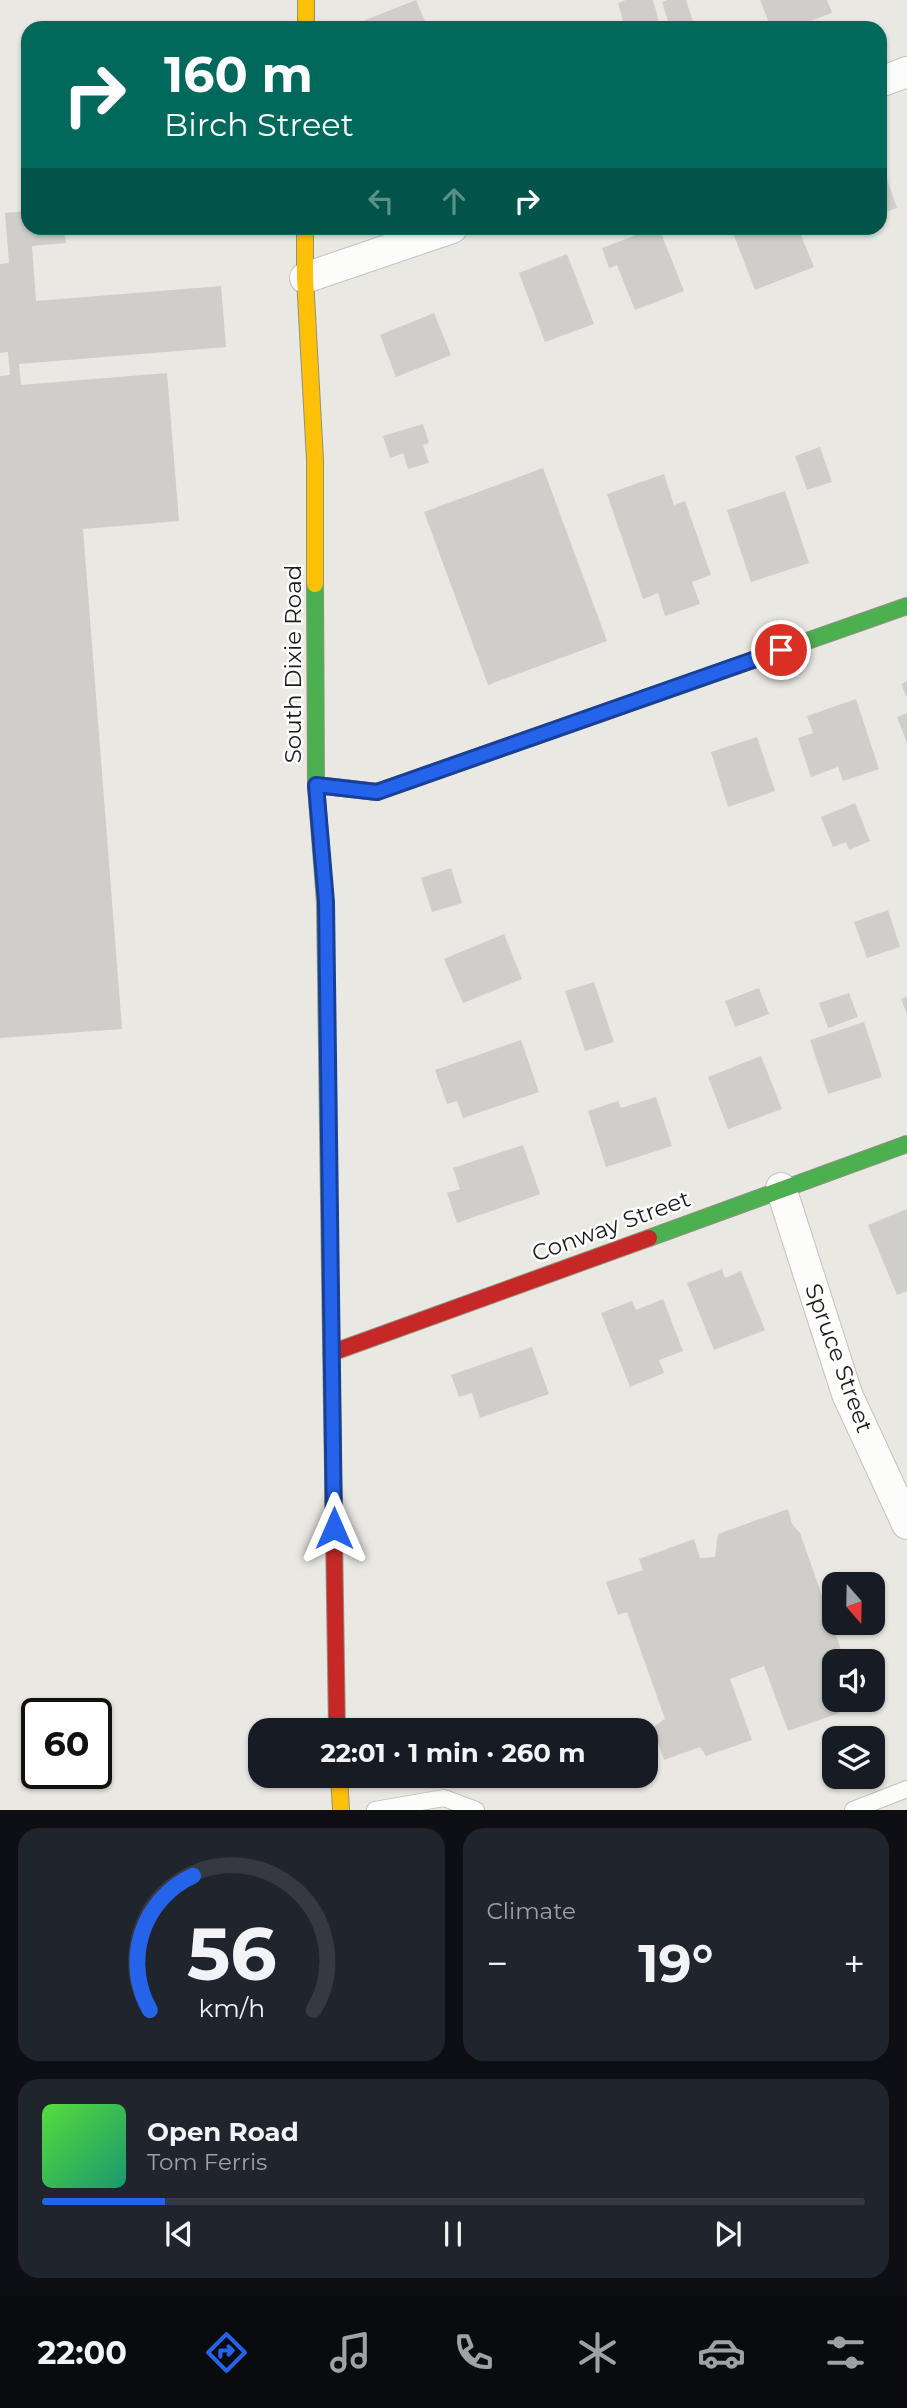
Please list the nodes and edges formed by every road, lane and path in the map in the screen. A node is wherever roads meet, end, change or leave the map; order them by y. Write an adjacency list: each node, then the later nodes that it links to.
1 (306, 0): 2 (main road)
2 (306, 21)
3 (907, 72): 4 (street)
4 (887, 79)
5 (305, 235): 7 (main road, South Dixie Road)
6 (431, 235): 7 (street)
7 (304, 278): 9 (main road, South Dixie Road)
8 (907, 606): 9 (main road)
9 (316, 785): 12 (main road, South Dixie Road)
10 (907, 1144): 11 (main road, Conway Street)
11 (781, 1188): 12 (main road, Conway Street); 13 (street, Spruce Street)
12 (331, 1353): 14 (main road, South Dixie Road)
13 (907, 1524)
14 (337, 1718)
15 (340, 1788): 17 (main road)
16 (907, 1789): 20 (lane)
17 (341, 1810)
18 (375, 1810): 19 (lane)
19 (476, 1810)
20 (853, 1810)

